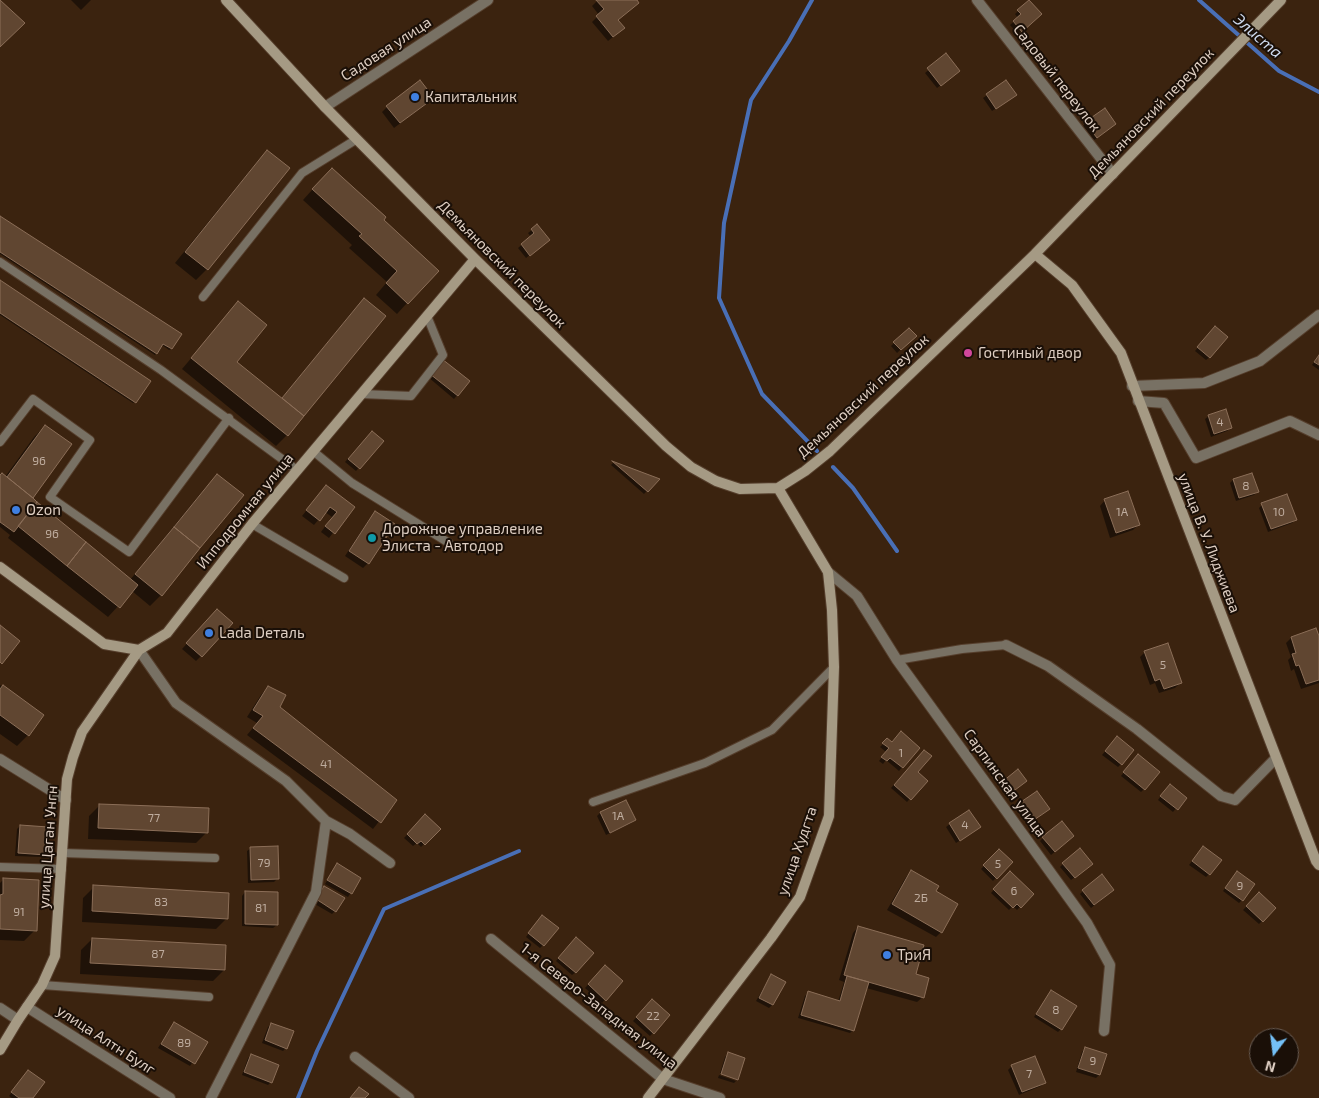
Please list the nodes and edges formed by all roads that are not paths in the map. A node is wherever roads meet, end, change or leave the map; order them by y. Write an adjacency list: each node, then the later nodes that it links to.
1 (226, 0): 5 (street, Демьяновский переулок)
2 (488, 0): 5 (street, Садовая улица)
3 (977, 0): 7 (street, Садовый переулок)
4 (1280, 1): 7 (street, Демьяновский переулок)
5 (325, 107): 6 (street, Демьяновский переулок)
6 (357, 138): 9 (street, Демьяновский переулок); 11 (lane)
7 (1113, 174): 8 (street, Демьяновский переулок)
8 (1035, 254): 14 (street, улица В. У. Лиджиева); 22 (street, Демьяновский переулок)
9 (475, 259): 13 (street, Ипподромная улица); 22 (street, Демьяновский переулок)
10 (0, 262): 17 (lane)
11 (203, 297)
12 (1319, 315): 14 (street)
13 (427, 316): 15 (street, Ипподромная улица); 15 (lane)
14 (1132, 386): 16 (street, улица В. У. Лиджиева)
15 (361, 394): 20 (street, Ипподромная улица)
16 (1138, 401): 18 (street); 33 (street, улица В. У. Лиджиева)
17 (228, 418): 19 (lane); 21 (lane)
18 (1319, 435)
19 (0, 442)
20 (313, 451): 21 (street, Ипподромная улица); 24 (lane)
21 (297, 470): 23 (street, Ипподромная улица)
22 (778, 488): 26 (street, улица Худгта)
23 (252, 524): 27 (lane); 29 (street, Ипподромная улица)
24 (449, 543)
25 (0, 567): 29 (street)
26 (828, 572): 30 (street, Сарпинская улица); 31 (street, улица Худгта)
27 (344, 578)
28 (1006, 645): 30 (lane); 33 (street)
29 (139, 650): 34 (street, улица Цаган Унгн); 36 (street)
30 (897, 660): 49 (street, Сарпинская улица)
31 (834, 668): 35 (lane); 52 (street, улица Худгта)
32 (0, 758): 34 (street)
33 (1276, 758): 39 (street, улица В. У. Лиджиева)
34 (66, 800): 37 (street, улица Цаган Унгн)
35 (593, 802)
36 (326, 821): 40 (street); 54 (street)
37 (63, 853): 38 (lane); 42 (street, улица Цаган Унгн)
38 (215, 858)
39 (1318, 861)
40 (390, 862)
41 (0, 867): 42 (lane)
42 (62, 869): 44 (street, улица Цаган Унгн)
43 (491, 939): 52 (street, 1-я Северо-Западная улица)
44 (42, 985): 45 (lane); 46 (street, улица Цаган Унгн)
45 (209, 997)
46 (27, 1007): 48 (street, улица Цаган Унгн); 53 (street, улица Алтн Булг)
47 (0, 1008): 48 (street)
48 (18, 1020): 50 (street, улица Цаган Унгн)
49 (1104, 1031)
50 (0, 1050)
51 (354, 1056): 55 (street)
52 (664, 1079): 56 (street, улица Худгта); 57 (street, 1-я Северо-Западная улица)
53 (170, 1098)
54 (211, 1098)
55 (409, 1098)
56 (648, 1098)
57 (720, 1098)

